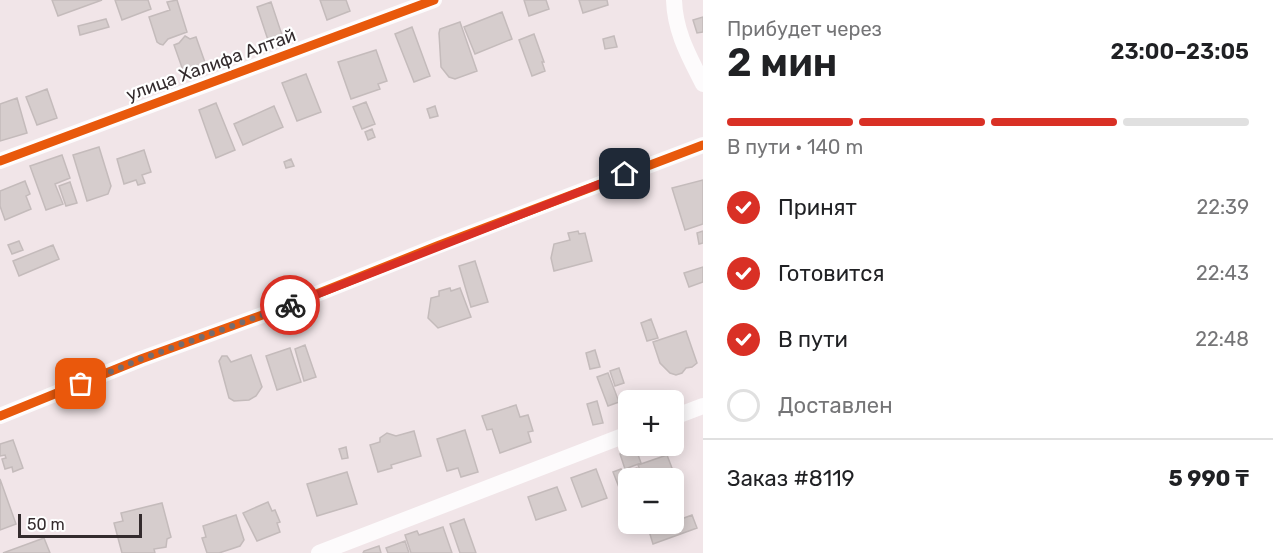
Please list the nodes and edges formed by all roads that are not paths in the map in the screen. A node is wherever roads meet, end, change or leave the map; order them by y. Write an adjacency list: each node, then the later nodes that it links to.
1 (434, 0): 5 (street, улица Халифа Алтай)
2 (674, 0): 3 (street)
3 (703, 84)
4 (703, 145): 8 (street)
5 (0, 161)
6 (703, 406): 7 (street)
7 (684, 413)
8 (0, 416)
9 (618, 438): 10 (street)
10 (319, 553)

